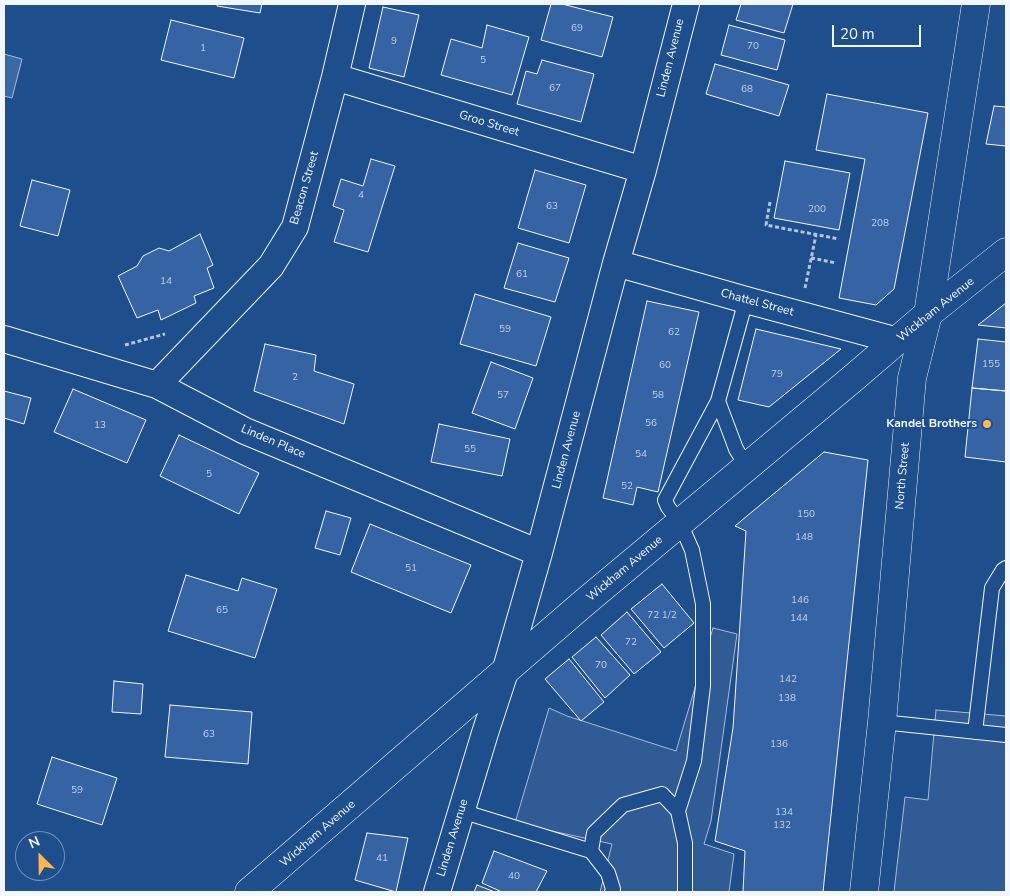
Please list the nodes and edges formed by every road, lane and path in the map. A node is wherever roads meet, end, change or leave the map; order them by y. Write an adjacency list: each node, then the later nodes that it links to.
1 (352, 4): 4 (street, Beacon Street)
2 (686, 4): 5 (street, Linden Avenue)
3 (976, 4): 15 (main road, North Street)
4 (335, 77): 5 (street, Groo Street); 20 (street, Beacon Street)
5 (643, 170): 11 (street, Linden Avenue)
6 (770, 202): 7 (path)
7 (816, 235): 8 (path); 10 (path)
8 (839, 239)
9 (1006, 252): 15 (main road, Wickham Avenue)
10 (811, 258): 12 (path); 13 (path)
11 (616, 263): 14 (street, Chattel Street); 24 (street, Linden Avenue)
12 (836, 263)
13 (804, 295)
14 (746, 300): 18 (street, Chattel Street); 21 (lane)
15 (928, 314): 18 (main road, Wickham Avenue); 27 (main road, North Street)
16 (169, 331): 19 (path)
17 (4, 338): 20 (street, Linden Place)
18 (898, 341): 22 (main road, Wickham Avenue)
19 (116, 344)
20 (157, 385): 24 (street, Linden Place)
21 (718, 401): 22 (lane); 23 (lane)
22 (747, 467): 23 (main road, Wickham Avenue)
23 (680, 523): 26 (main road, Wickham Avenue); 31 (lane)
24 (539, 553): 26 (street, Linden Avenue)
25 (1006, 568): 28 (lane)
26 (505, 672): 30 (street, Linden Avenue); 33 (main road, Wickham Avenue)
27 (882, 722): 28 (lane); 37 (main road, North Street)
28 (975, 732): 29 (lane)
29 (1006, 735)
30 (461, 811): 32 (lane); 34 (street, Linden Avenue)
31 (678, 811): 32 (lane); 36 (lane)
32 (591, 851): 35 (lane)
33 (249, 892)
34 (437, 892)
35 (612, 892)
36 (685, 892)
37 (864, 892)

